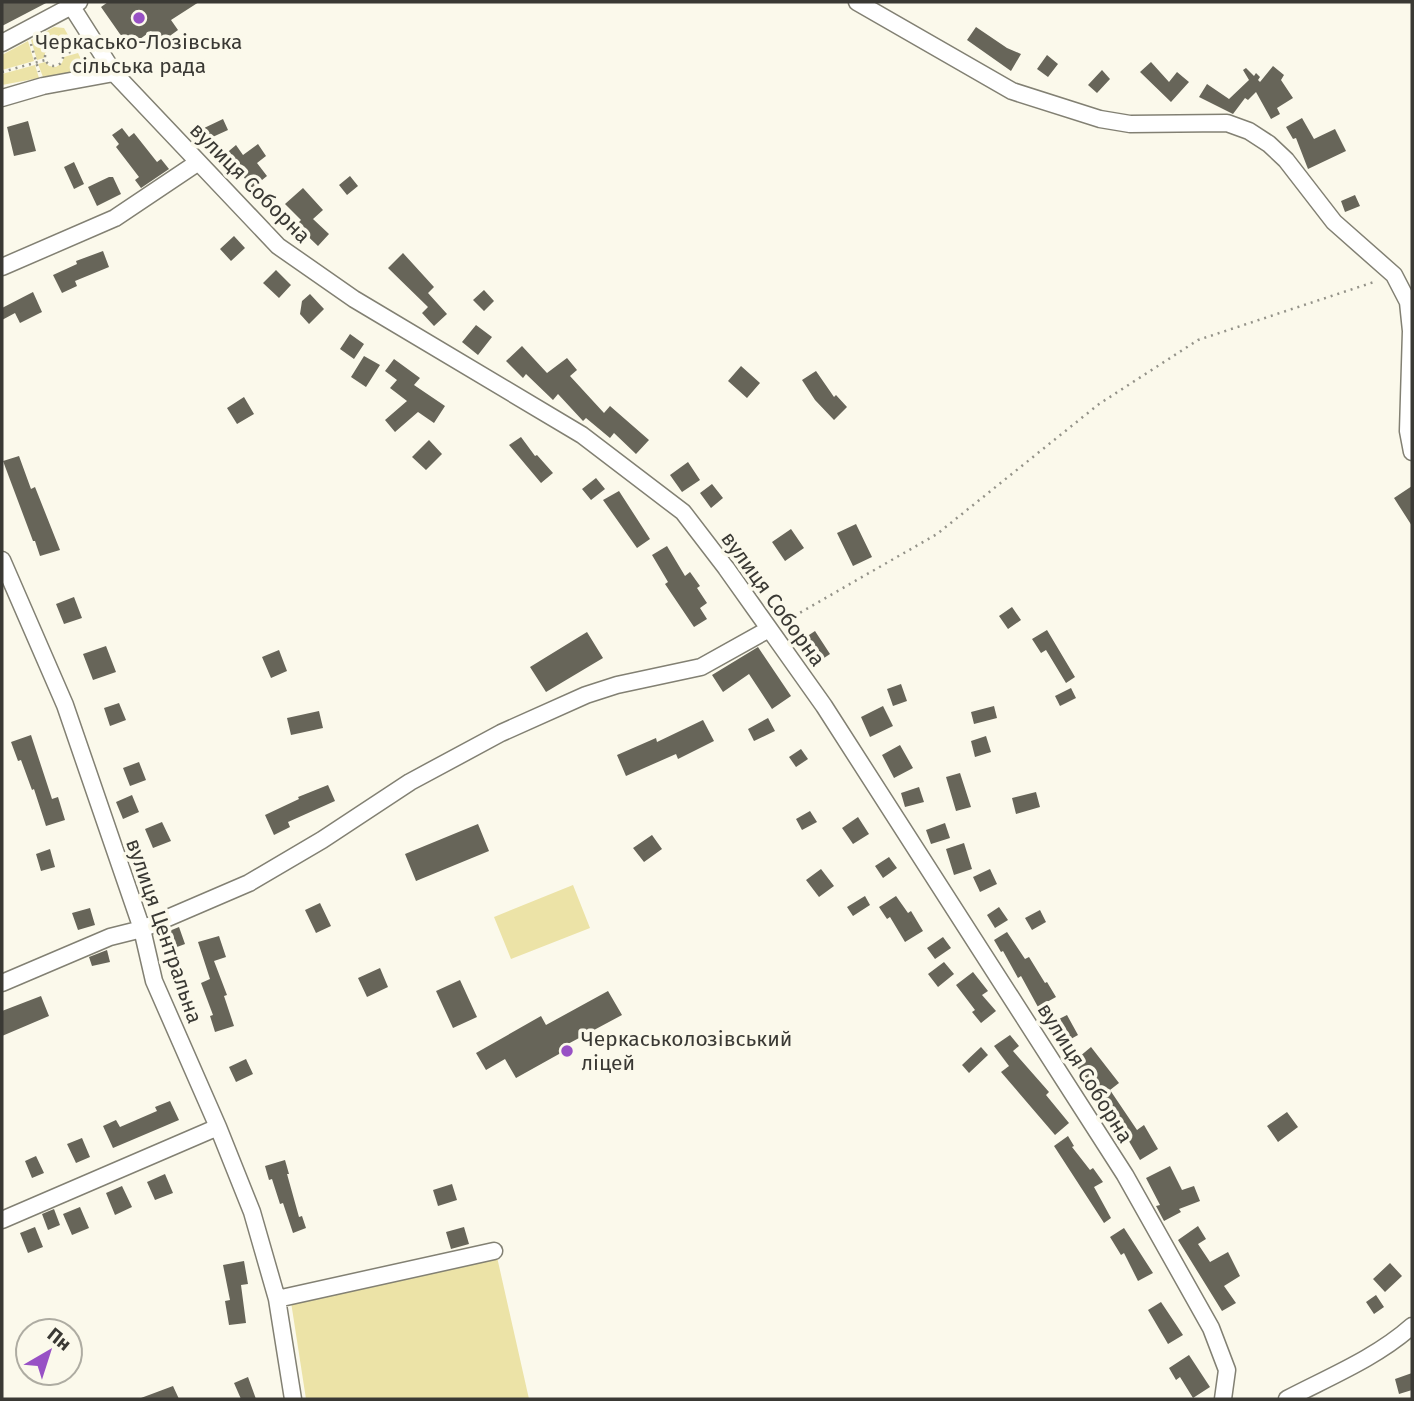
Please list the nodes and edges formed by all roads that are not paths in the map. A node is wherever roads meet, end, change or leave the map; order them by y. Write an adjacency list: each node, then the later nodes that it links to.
1 (857, 2): 8 (street)
2 (75, 4): 3 (street); 4 (street, вулиця Соборна)
3 (2, 43)
4 (114, 73): 5 (street); 6 (street, вулиця Соборна)
5 (2, 98)
6 (197, 163): 7 (street); 10 (street, вулиця Соборна)
7 (2, 267)
8 (1412, 452)
9 (2, 560): 11 (street, вулиця Центральна)
10 (769, 629): 11 (street); 21 (street, вулиця Соборна)
11 (142, 929): 12 (street); 13 (street, вулиця Центральна)
12 (2, 983)
13 (218, 1127): 14 (street); 16 (street, вулиця Центральна)
14 (2, 1220)
15 (494, 1251): 16 (street)
16 (277, 1299): 20 (street, вулиця Центральна)
17 (1412, 1326): 19 (street)
18 (1412, 1331): 19 (street)
19 (1396, 1340): 22 (street)
20 (293, 1399)
21 (1223, 1399)
22 (1287, 1399)

